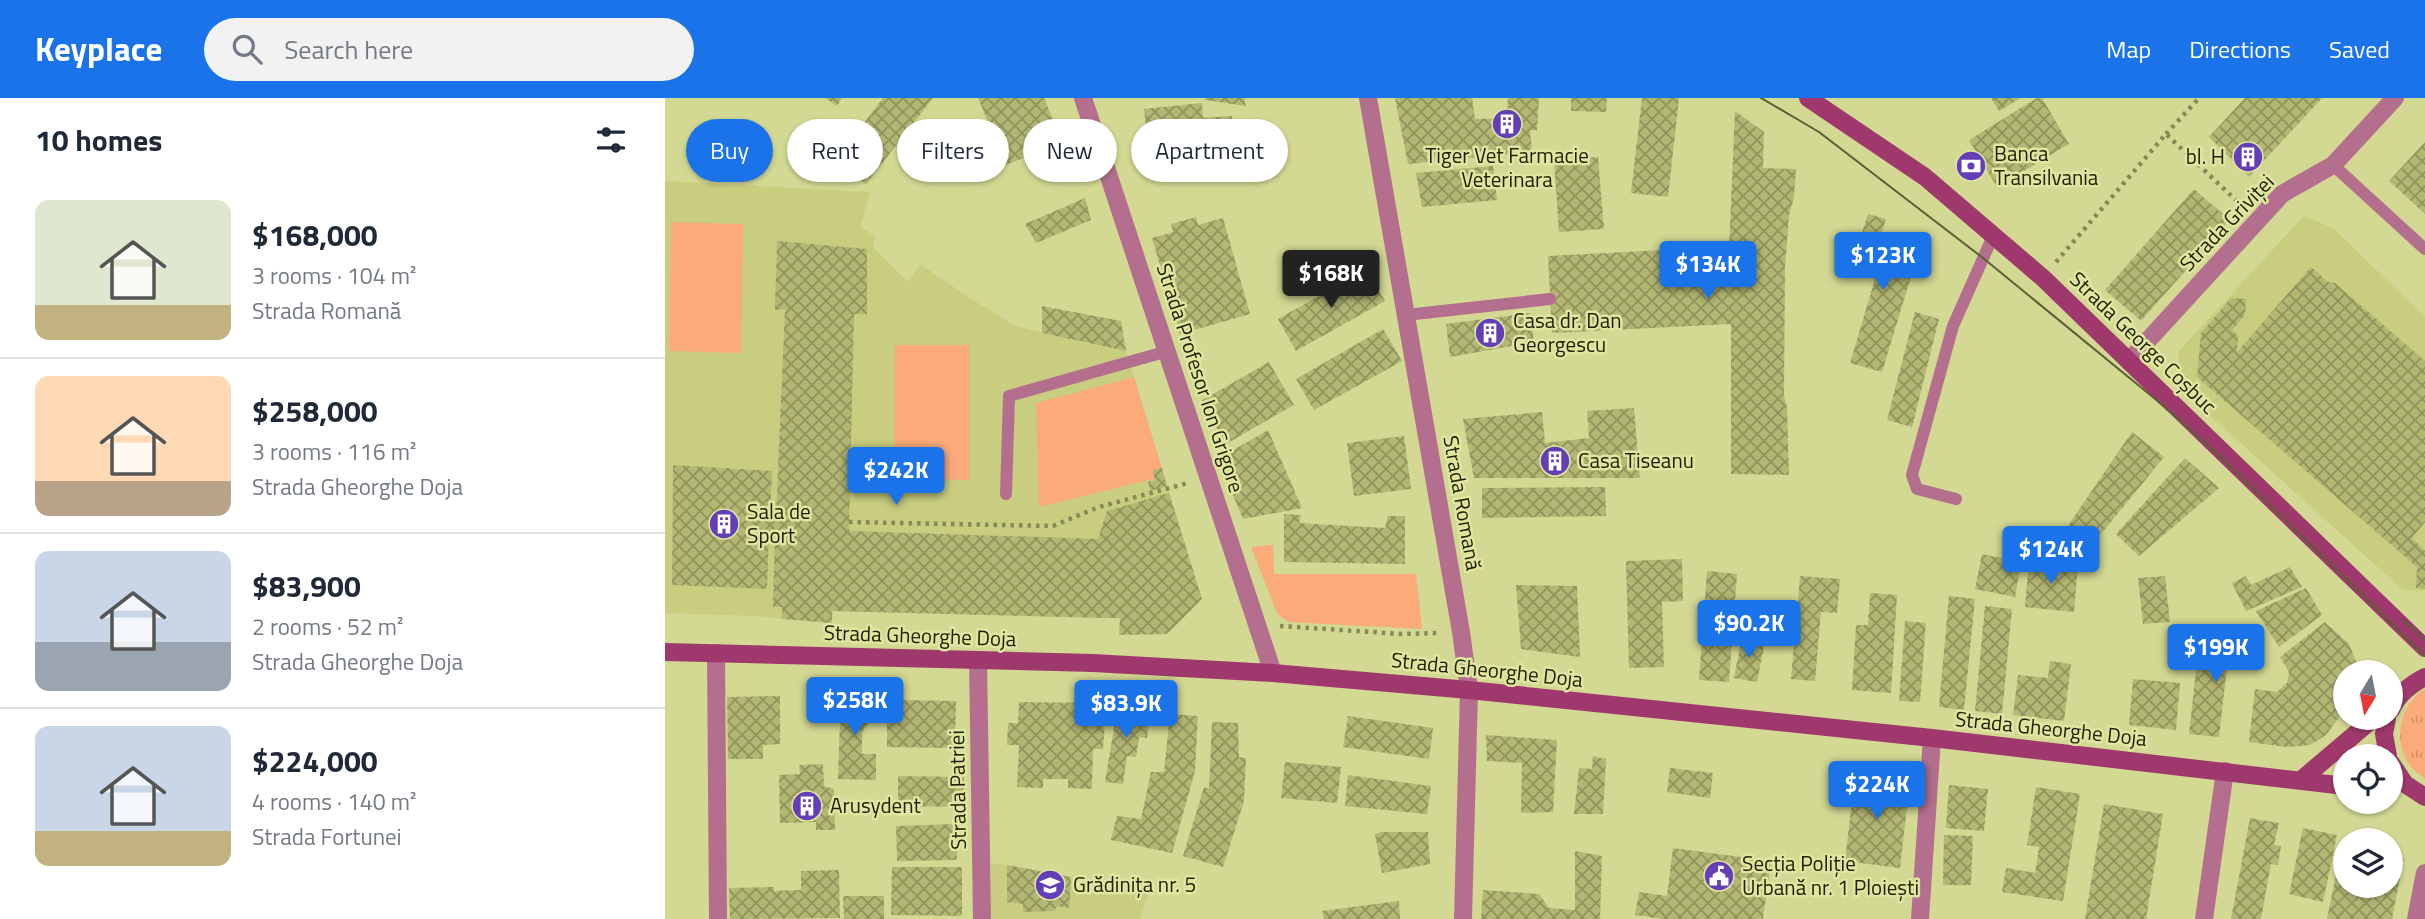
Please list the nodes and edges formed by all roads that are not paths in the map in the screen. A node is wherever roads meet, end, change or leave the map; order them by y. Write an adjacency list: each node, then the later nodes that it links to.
1 (1083, 98): 10 (street, Strada Profesor Ion Grigore)
2 (1368, 98): 9 (street, Strada Romană)
3 (1808, 98): 6 (main road, Strada George Coșbuc)
4 (2395, 98): 5 (street, Strada Griviței)
5 (2333, 166): 7 (lane); 11 (street, Strada Griviței)
6 (1993, 236): 11 (main road, Strada George Coșbuc); 13 (lane)
7 (2425, 249)
8 (1550, 299): 9 (lane)
9 (1406, 315): 20 (street, Strada Romană)
10 (1168, 351): 12 (lane); 18 (street, Strada Profesor Ion Grigore)
11 (2129, 361): 14 (main road, Strada George Coșbuc)
12 (1006, 494)
13 (1956, 499)
14 (2425, 648)
15 (665, 652): 16 (main road, Strada Gheorghe Doja)
16 (716, 653): 17 (main road, Strada Gheorghe Doja); 31 (street)
17 (978, 660): 18 (main road, Strada Gheorghe Doja); 32 (street, Strada Patriei)
18 (1273, 673): 20 (main road, Strada Gheorghe Doja)
19 (2425, 677): 21 (main road)
20 (1469, 690): 23 (main road, Strada Gheorghe Doja); 33 (street, Strada Romană)
21 (2403, 693)
22 (2360, 730): 25 (main road)
23 (1932, 738): 24 (main road, Strada Gheorghe Doja); 34 (street)
24 (2225, 771): 25 (main road, Strada Gheorghe Doja); 35 (street)
25 (2301, 780): 27 (main road, Strada Gheorghe Doja)
26 (2403, 781): 29 (main road)
27 (2333, 784)
28 (2403, 793): 29 (main road)
29 (2422, 796)
30 (2425, 873): 36 (street)
31 (718, 919)
32 (982, 919)
33 (1463, 919)
34 (1920, 919)
35 (2204, 919)
36 (2416, 919)

